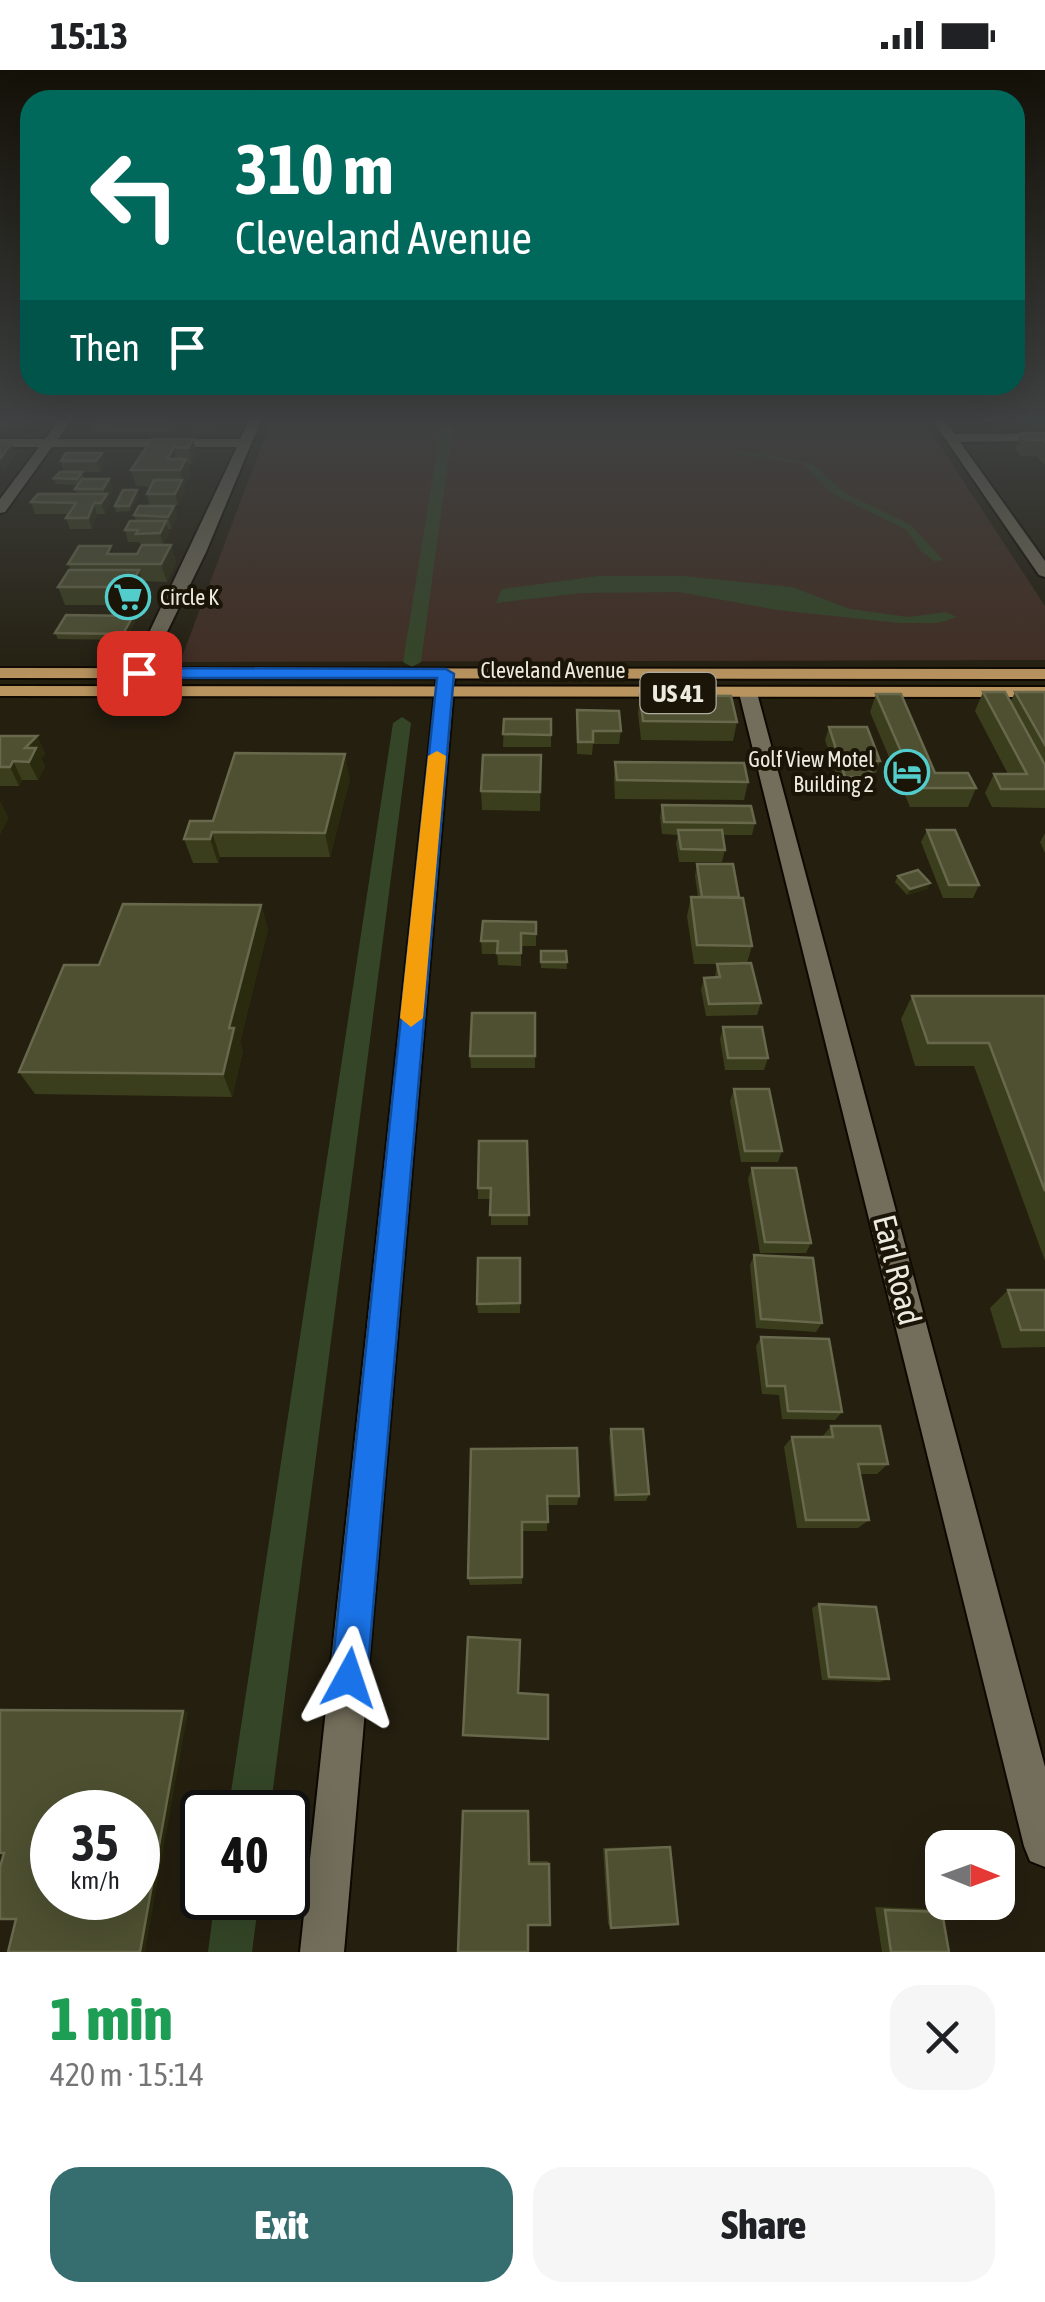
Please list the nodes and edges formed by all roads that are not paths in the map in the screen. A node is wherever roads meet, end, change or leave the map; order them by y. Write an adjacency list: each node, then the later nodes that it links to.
1 (218, 506): 5 (street)
2 (998, 506): 3 (street)
3 (1045, 572)
4 (0, 672): 5 (main road, Cleveland Avenue / US 41)
5 (139, 673): 7 (main road, Cleveland Avenue / US 41)
6 (1045, 674): 7 (main road, Cleveland Avenue / US 41)
7 (444, 683): 8 (main road, Cleveland Avenue / US 41); 10 (main road, Cleveland Avenue / US 41); 12 (street)
8 (0, 691)
9 (1045, 692): 10 (main road, Cleveland Avenue / US 41)
10 (748, 693): 11 (street, Earl Road)
11 (1045, 1846)
12 (322, 1952)

